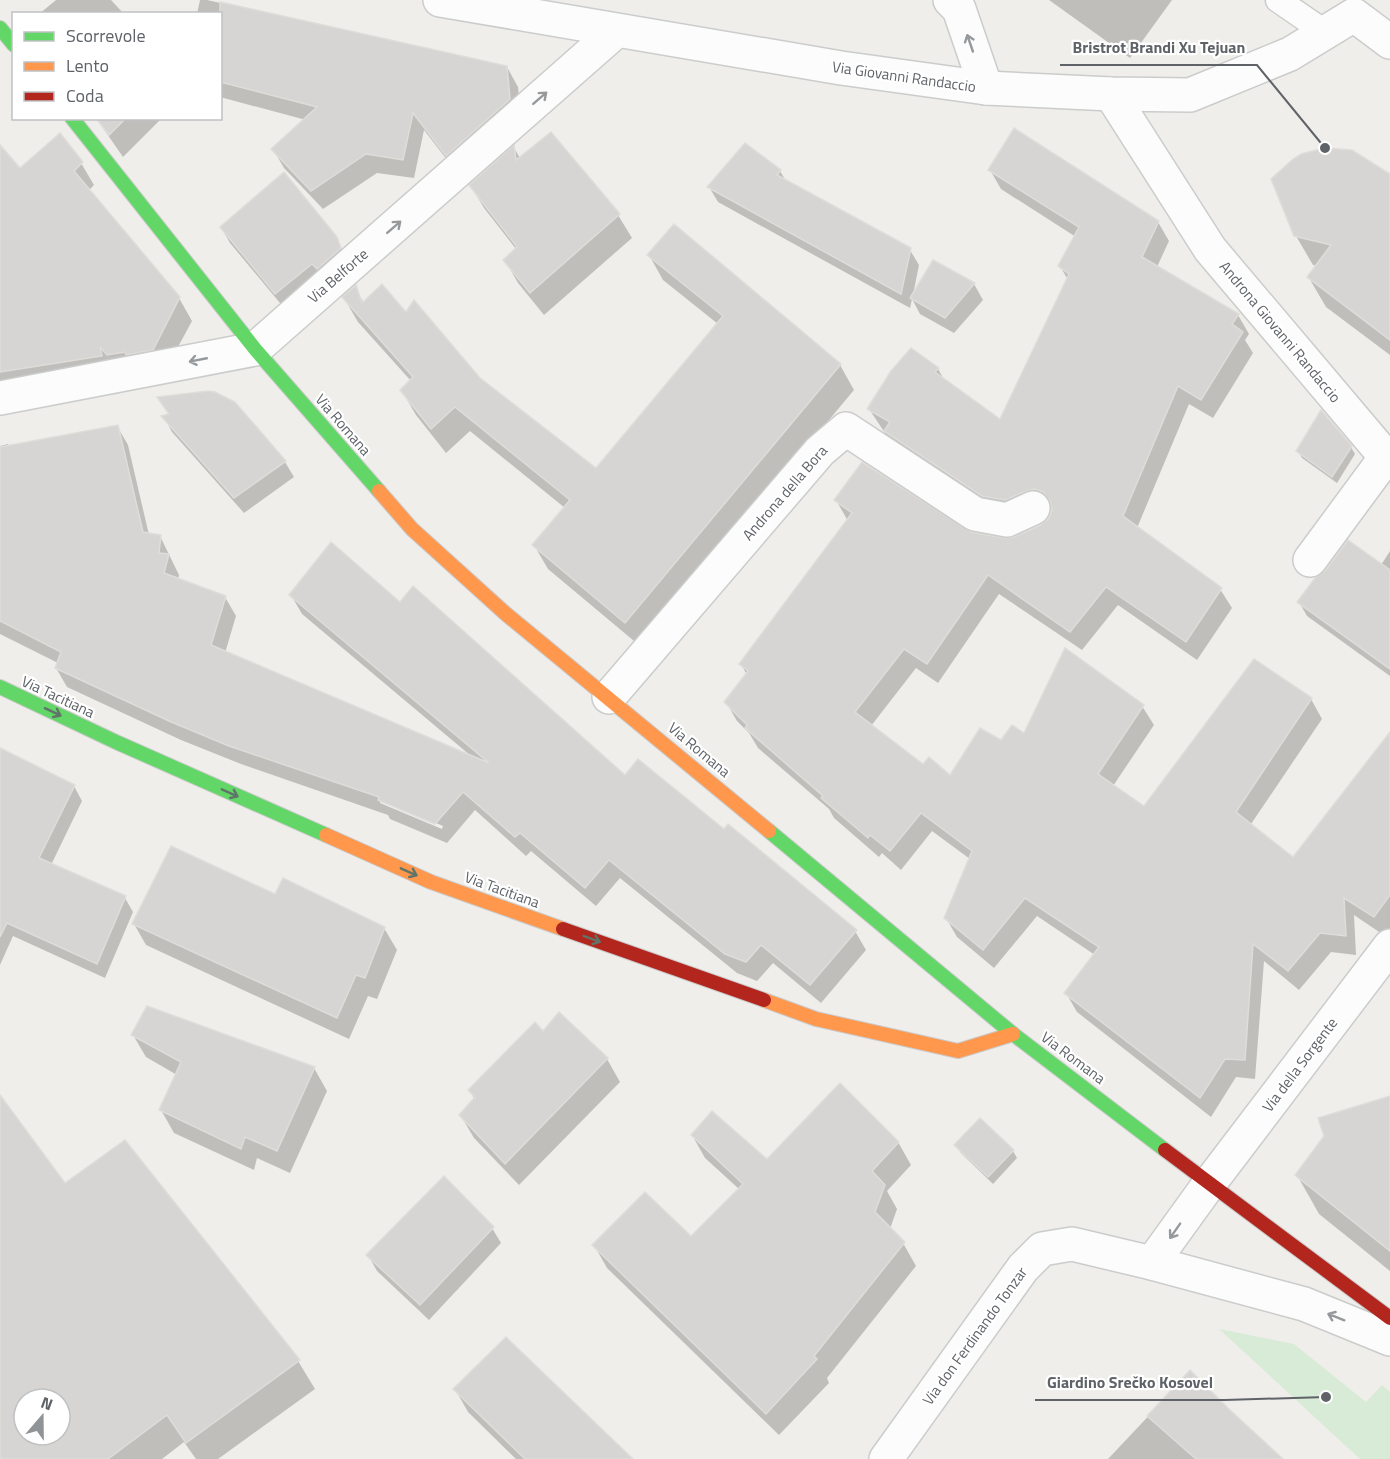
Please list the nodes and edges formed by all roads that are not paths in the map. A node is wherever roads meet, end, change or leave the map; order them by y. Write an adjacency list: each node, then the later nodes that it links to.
1 (440, 0): 5 (street, Via Giovanni Randaccio)
2 (950, 0): 9 (street, one-way to 2)
3 (1278, 0): 6 (lane)
4 (0, 28): 8 (street)
5 (616, 31): 9 (street, Via Giovanni Randaccio); 12 (street, Via Belforte, one-way to 5)
6 (1326, 33): 7 (street, Via Giovanni Randaccio); 10 (street, Via Giovanni Randaccio)
7 (1390, 42)
8 (12, 43)
9 (986, 88): 10 (street, Via Giovanni Randaccio)
10 (1111, 94): 15 (street, Androna Giovanni Randaccio)
11 (74, 120): 12 (street, Via Romana)
12 (255, 350): 13 (street, one-way to 13); 17 (street, Via Romana)
13 (0, 398)
14 (1034, 508): 17 (street, Androna della Bora)
15 (1310, 560)
16 (0, 687): 19 (street, Via Tacitiana, one-way to 19)
17 (609, 697): 19 (street, Via Romana)
18 (1390, 946): 20 (street, Via della Sorgente)
19 (1013, 1034): 20 (street, Via Romana)
20 (1209, 1184): 21 (street, one-way to 21); 22 (street, Via Romana)
21 (1152, 1263): 23 (street, Via don Ferdinando Tonzar, one-way to 21); 24 (street, Via don Ferdinando Tonzar)
22 (1390, 1318)
23 (1390, 1339)
24 (886, 1459)

